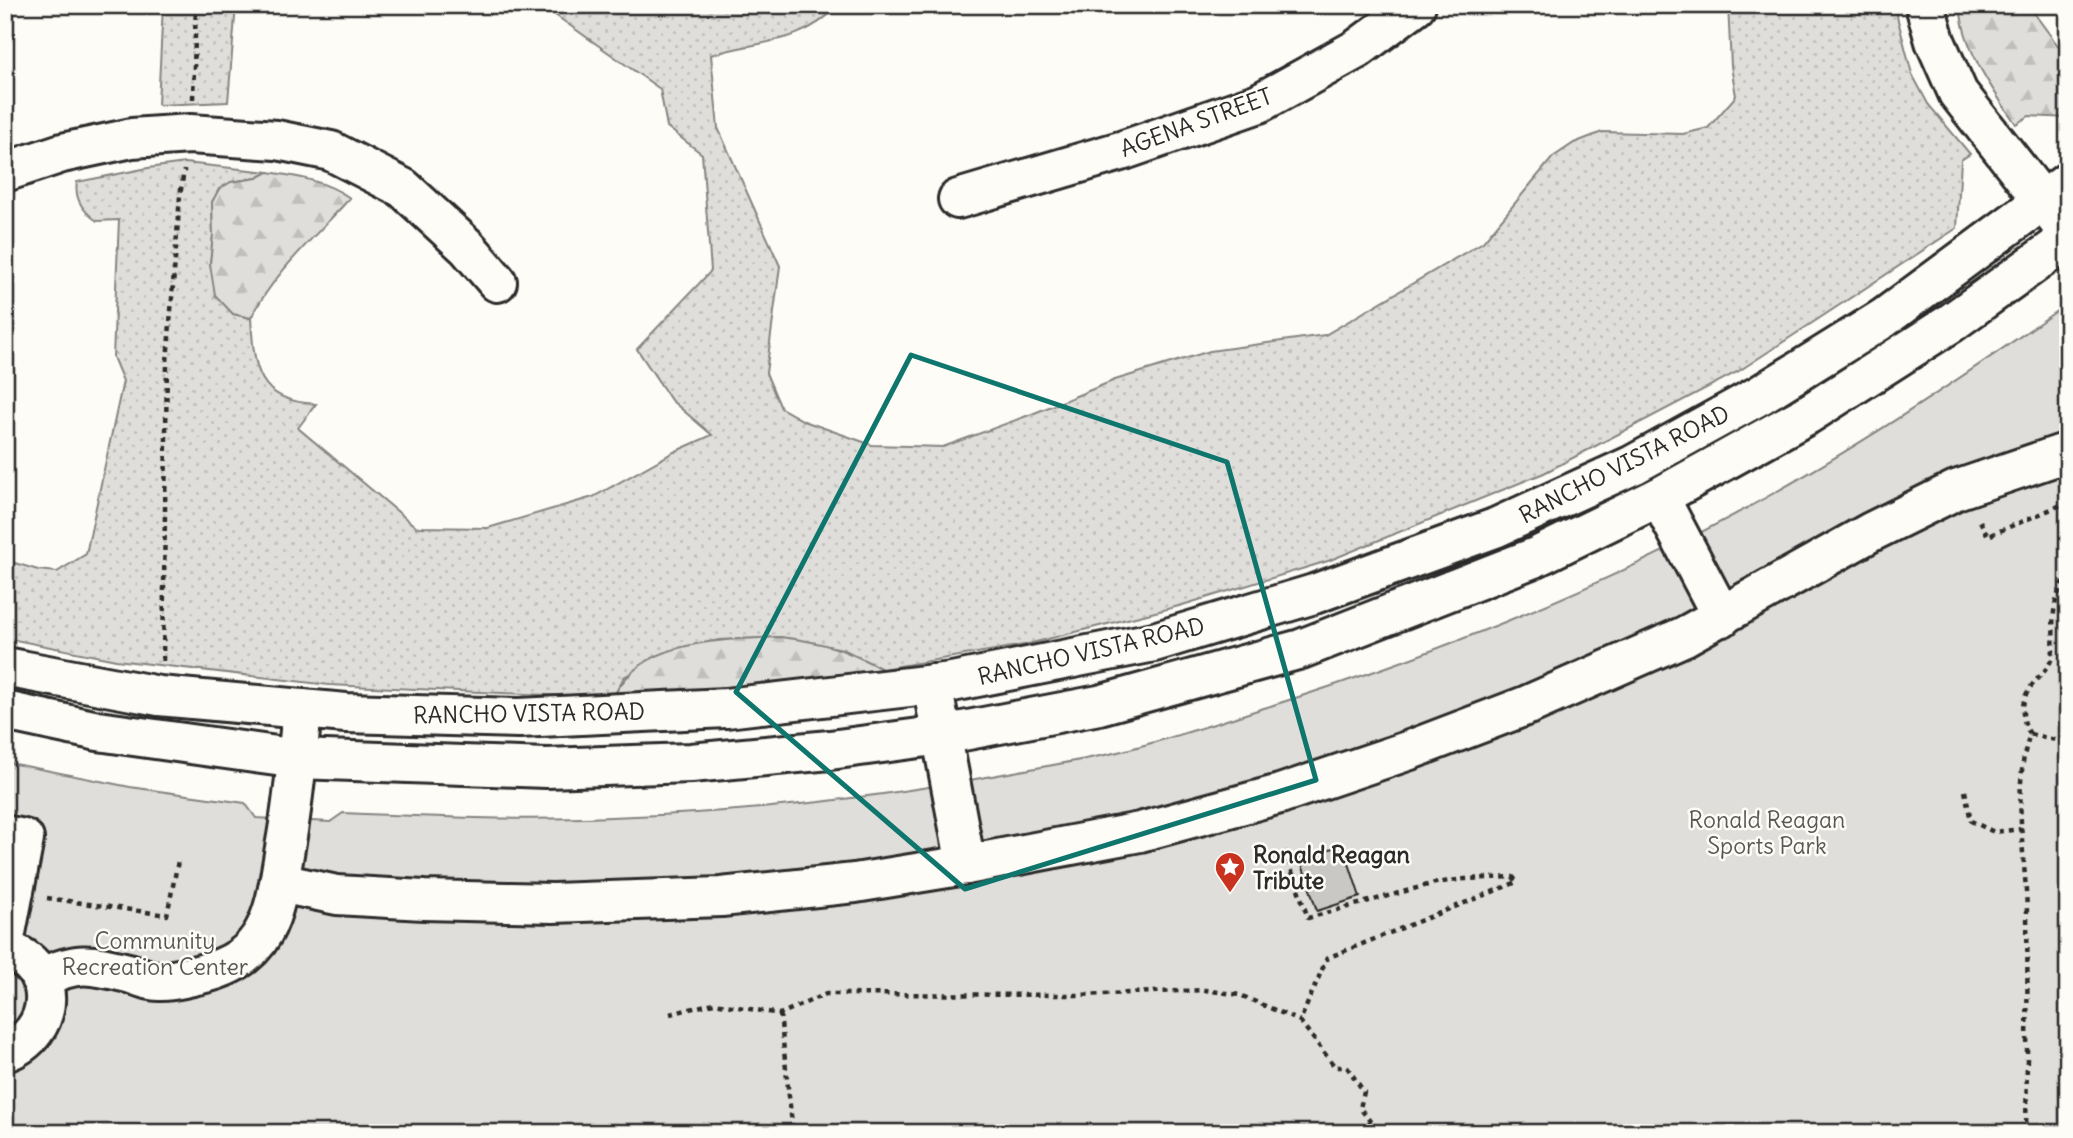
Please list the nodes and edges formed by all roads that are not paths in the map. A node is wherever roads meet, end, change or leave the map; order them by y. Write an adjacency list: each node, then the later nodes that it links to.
1 (1416, 5): 5 (main road, AGENA STREET)
2 (1925, 5): 4 (main road)
3 (5, 172): 8 (main road)
4 (2056, 191): 6 (main road); 13 (main road, RANCHO VISTA ROAD)
5 (958, 199)
6 (2068, 233)
7 (2068, 239): 10 (main road, RANCHO VISTA ROAD)
8 (497, 282)
9 (2068, 452): 11 (main road)
10 (1659, 497): 11 (main road); 16 (main road, RANCHO VISTA ROAD)
11 (1722, 617): 19 (main road)
12 (5, 667): 14 (main road, RANCHO VISTA ROAD)
13 (932, 684): 14 (main road, RANCHO VISTA ROAD); 16 (main road)
14 (302, 709): 17 (main road)
15 (5, 711): 17 (main road, RANCHO VISTA ROAD)
16 (942, 735): 17 (main road, RANCHO VISTA ROAD); 19 (main road)
17 (298, 759): 20 (main road)
18 (5, 835): 21 (main road)
19 (966, 865): 20 (main road)
20 (280, 883): 23 (main road)
21 (5, 938)
22 (5, 950): 23 (main road)
23 (40, 978): 24 (main road)
24 (5, 1052)

